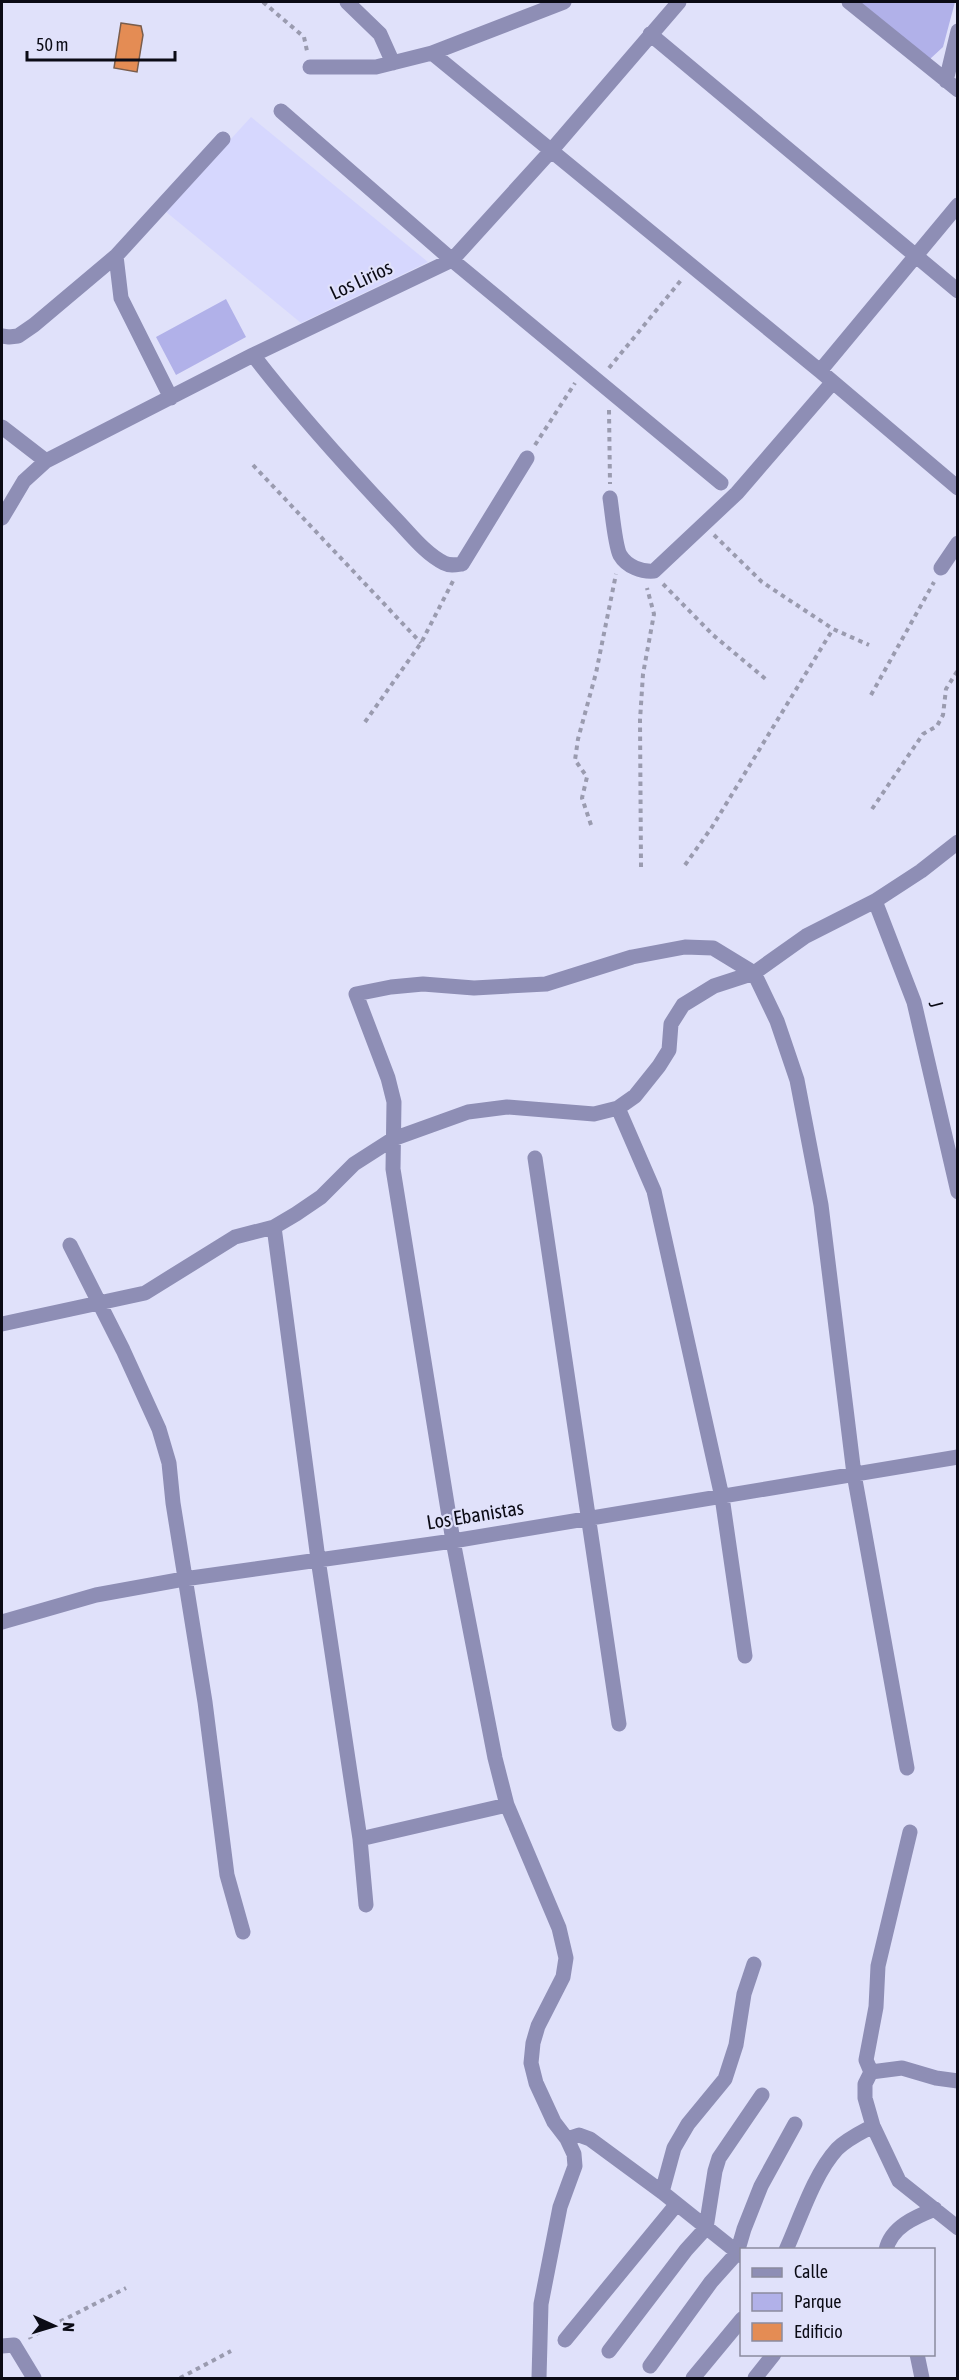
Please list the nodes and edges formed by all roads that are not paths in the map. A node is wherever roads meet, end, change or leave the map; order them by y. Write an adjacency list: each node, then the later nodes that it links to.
1 (347, 2): 8 (street)
2 (564, 2): 7 (street)
3 (679, 2): 6 (street, Los Lirios)
4 (849, 2): 10 (street)
5 (957, 31): 10 (street)
6 (650, 34): 13 (street, Los Lirios); 16 (street)
7 (432, 53): 8 (street); 13 (street)
8 (393, 63): 9 (street)
9 (310, 67)
10 (952, 86)
11 (281, 111): 17 (street)
12 (223, 139): 15 (street)
13 (550, 152): 17 (street, Los Lirios); 21 (street)
14 (957, 206): 16 (street)
15 (116, 256): 19 (street); 23 (street)
16 (915, 257): 18 (street); 21 (street)
17 (452, 260): 20 (street, Los Lirios); 27 (street)
18 (957, 291)
19 (2, 336)
20 (254, 355): 23 (street, Los Lirios); 25 (street)
21 (820, 371): 22 (street)
22 (832, 383): 28 (street); 29 (street)
23 (171, 398): 26 (street, Los Lirios)
24 (2, 427): 26 (street)
25 (527, 458)
26 (46, 461): 30 (street, Los Lirios)
27 (721, 483)
28 (957, 488)
29 (610, 498)
30 (2, 518)
31 (957, 543): 32 (street)
32 (942, 568)
33 (957, 842): 34 (street)
34 (875, 901): 35 (street); 38 (street, J)
35 (754, 973): 36 (street); 37 (street); 46 (street)
36 (618, 1108): 37 (street); 47 (street)
37 (393, 1140): 41 (street); 49 (street)
38 (953, 1148): 40 (street, J)
39 (535, 1158): 48 (street)
40 (957, 1192)
41 (274, 1227): 43 (street); 50 (street)
42 (70, 1245): 43 (street)
43 (99, 1303): 44 (street); 51 (street)
44 (2, 1324)
45 (957, 1457): 46 (street, Los Ebanistas)
46 (854, 1474): 47 (street, Los Ebanistas); 55 (street)
47 (722, 1497): 48 (street, Los Ebanistas); 53 (street)
48 (587, 1518): 49 (street, Los Ebanistas); 54 (street)
49 (453, 1540): 50 (street, Los Ebanistas); 56 (street)
50 (318, 1559): 51 (street, Los Ebanistas); 58 (street)
51 (184, 1579): 52 (street, Los Ebanistas); 60 (street)
52 (2, 1622)
53 (746, 1656)
54 (619, 1724)
55 (907, 1768)
56 (507, 1805): 58 (street); 67 (street)
57 (910, 1832): 62 (street)
58 (360, 1839): 59 (street)
59 (366, 1905)
60 (243, 1932)
61 (754, 1964): 68 (street)
62 (871, 2072): 63 (street); 66 (street)
63 (957, 2081)
64 (762, 2095): 71 (street)
65 (795, 2124): 73 (street)
66 (873, 2126): 70 (street); 74 (street)
67 (567, 2139): 68 (street); 85 (street)
68 (662, 2192): 69 (street)
69 (676, 2205): 71 (street); 78 (street)
70 (935, 2209): 72 (street); 75 (street)
71 (706, 2228): 76 (street); 80 (street)
72 (957, 2228)
73 (740, 2248)
74 (787, 2248)
75 (886, 2248)
76 (739, 2254): 83 (street)
77 (740, 2320): 86 (street)
78 (565, 2340)
79 (8, 2346): 84 (street)
80 (609, 2351)
81 (773, 2356): 87 (street)
82 (917, 2356): 88 (street)
83 (650, 2366)
84 (34, 2379)
85 (539, 2379)
86 (693, 2379)
87 (755, 2379)
88 (922, 2379)

